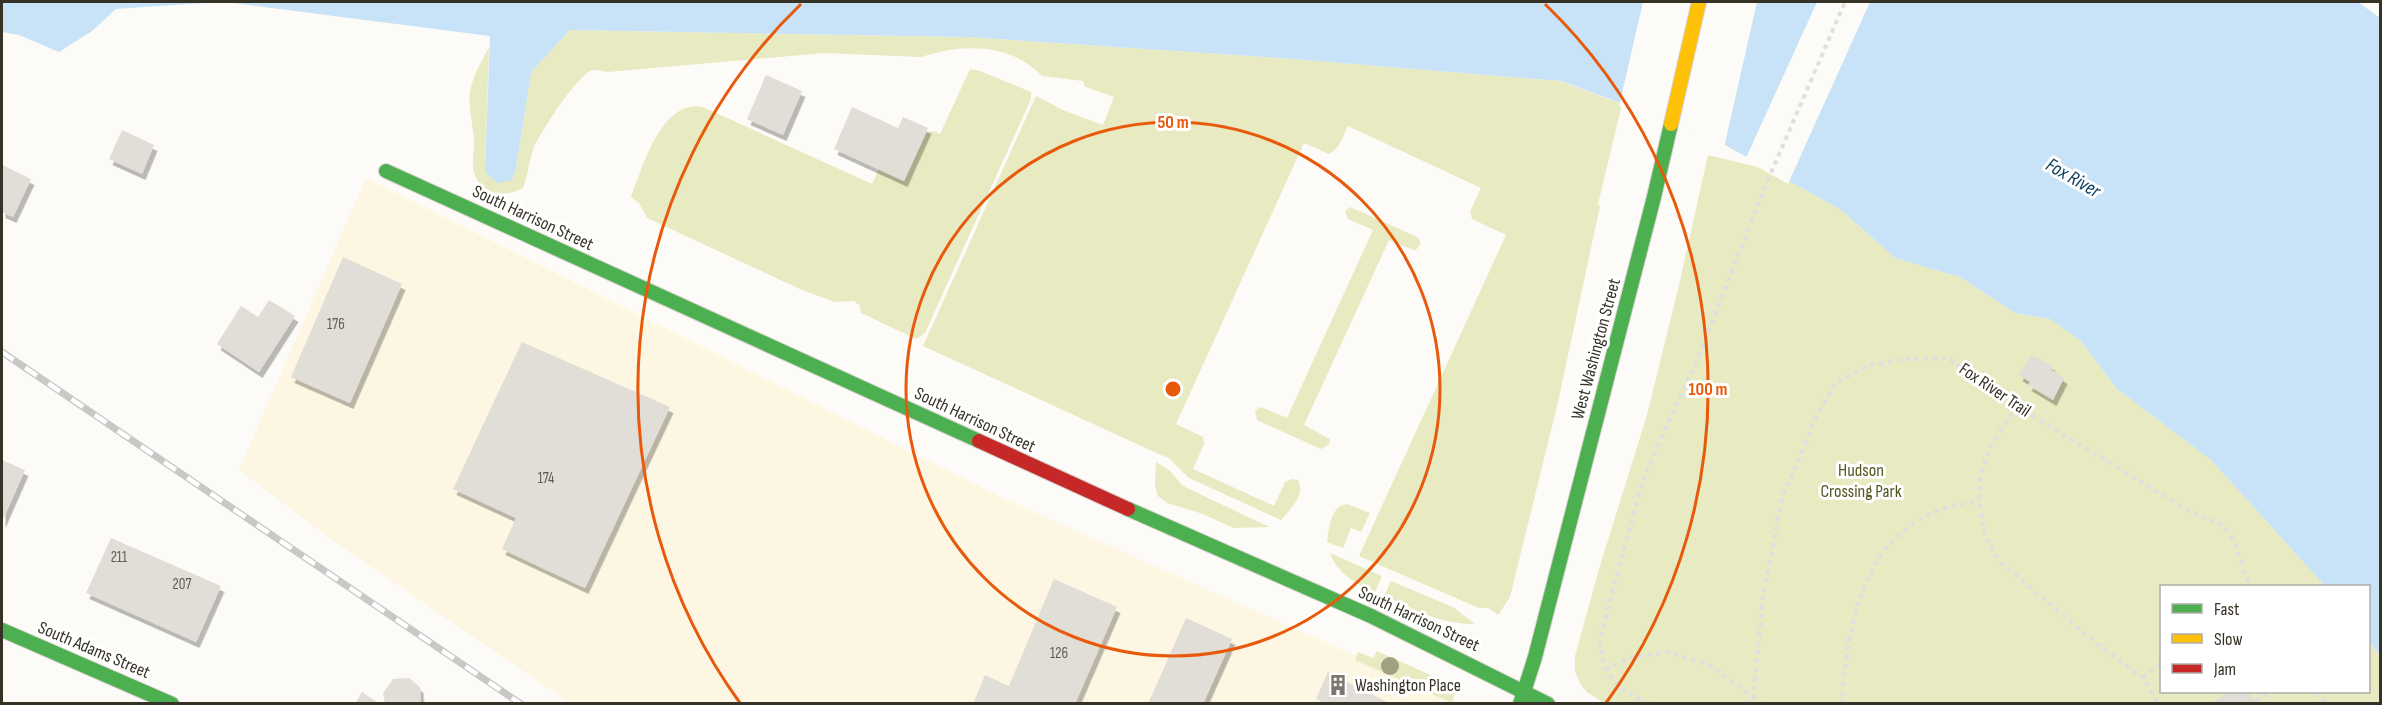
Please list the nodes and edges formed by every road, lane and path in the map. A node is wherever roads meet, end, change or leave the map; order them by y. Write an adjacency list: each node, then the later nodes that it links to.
1 (1699, 2): 12 (street, West Washington Street)
2 (1845, 2): 9 (path)
3 (386, 171): 12 (street, South Harrison Street)
4 (2017, 406): 5 (path); 6 (path, Fox River Trail); 13 (path, Fox River Trail)
5 (1979, 500): 10 (path); 20 (path)
6 (2250, 585)
7 (2, 630): 15 (street, South Adams Street)
8 (2160, 664): 10 (path)
9 (1605, 669): 13 (path); 17 (path)
10 (2143, 678): 21 (path)
11 (2268, 693): 14 (path)
12 (1522, 697): 16 (street, South Harrison Street)
13 (1753, 698): 18 (path); 19 (path)
14 (2256, 701)
15 (172, 704)
16 (1548, 704)
17 (1649, 704)
18 (1745, 704)
19 (1762, 704)
20 (1842, 704)
21 (2158, 704)

